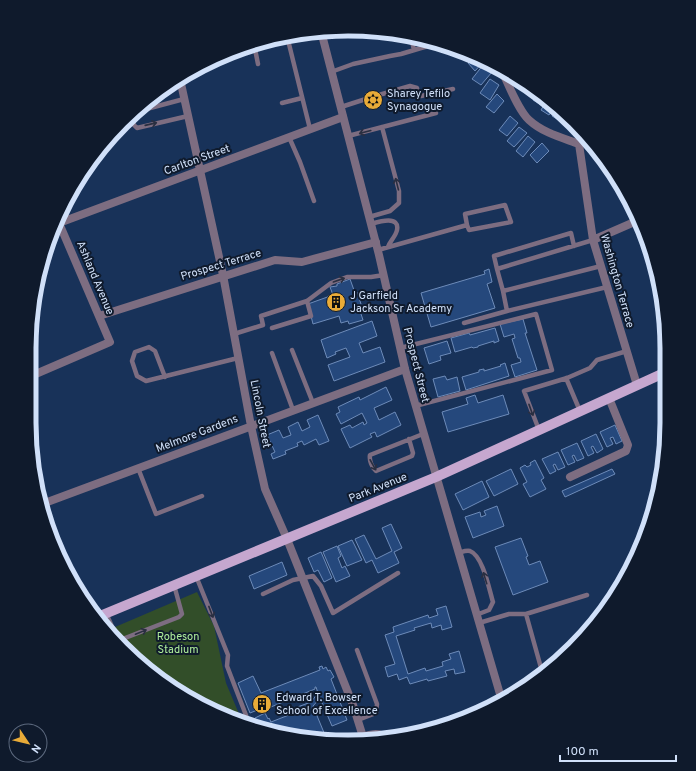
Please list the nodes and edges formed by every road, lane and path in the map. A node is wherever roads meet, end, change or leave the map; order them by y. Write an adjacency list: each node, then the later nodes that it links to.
1 (322, 38): 8 (street, Prospect Street)
2 (288, 42): 12 (lane)
3 (412, 43): 5 (lane)
4 (426, 46): 5 (lane)
5 (414, 50): 8 (lane)
6 (255, 51): 7 (lane)
7 (258, 64)
8 (331, 72): 15 (street, Prospect Street)
9 (506, 79): 26 (street)
10 (181, 85): 13 (street, Lincoln Street)
11 (453, 89): 15 (lane)
12 (302, 98): 14 (lane); 22 (lane)
13 (184, 99): 16 (lane, one-way to 16); 18 (street, Lincoln Street)
14 (282, 103)
15 (341, 107): 19 (street, Prospect Street)
16 (147, 109)
17 (436, 114): 21 (lane)
18 (188, 116): 20 (lane, one-way to 18); 27 (street, Lincoln Street)
19 (343, 117): 22 (street, Carlton Street); 23 (street, Prospect Street)
20 (133, 122)
21 (382, 127): 23 (lane, one-way to 23); 30 (lane, one-way to 21)
22 (310, 129): 24 (street, Carlton Street)
23 (348, 136): 30 (street, Prospect Street)
24 (289, 137): 27 (street, Carlton Street); 28 (lane)
25 (580, 139): 26 (street, Washington Terrace)
26 (579, 144): 34 (street, Washington Terrace)
27 (200, 170): 29 (street, Carlton Street); 40 (street, Lincoln Street)
28 (314, 201)
29 (63, 221)
30 (370, 221): 35 (street, Prospect Street); 37 (lane)
31 (633, 222): 34 (street)
32 (467, 225): 32 (lane); 37 (lane)
33 (61, 227): 46 (street, Ashland Avenue)
34 (593, 240): 36 (lane); 38 (street, Washington Terrace)
35 (377, 246): 37 (lane); 40 (street, Prospect Terrace); 41 (street, Prospect Street)
36 (574, 246): 39 (lane); 39 (lane)
37 (388, 247)
38 (601, 266): 42 (street, Washington Terrace); 43 (lane)
39 (497, 269): 43 (lane)
40 (223, 275): 46 (street, Prospect Terrace); 49 (street, Lincoln Street)
41 (384, 275): 44 (lane, one-way to 41); 50 (street, Prospect Street)
42 (605, 288): 45 (lane); 52 (street, Washington Terrace)
43 (502, 291): 45 (lane)
44 (307, 302): 48 (lane); 49 (lane)
45 (507, 311): 47 (lane)
46 (99, 316): 56 (street, Ashland Avenue)
47 (464, 324)
48 (272, 328)
49 (234, 334): 54 (street, Lincoln Street)
50 (400, 348): 55 (street, Prospect Street); 63 (lane)
51 (292, 350): 62 (lane)
52 (627, 351): 59 (lane); 60 (street, Washington Terrace)
53 (272, 353): 64 (lane)
54 (238, 358): 58 (lane); 66 (street, Lincoln Street)
55 (405, 369): 62 (street, Melmore Gardens); 63 (street, Prospect Street)
56 (36, 374)
57 (660, 375): 60 (main road, Park Avenue)
58 (165, 377): 58 (lane)
59 (566, 378): 65 (lane); 67 (lane, one-way to 67)
60 (637, 385): 61 (main road, Park Avenue)
61 (609, 398): 65 (main road, Park Avenue); 72 (street)
62 (313, 403): 64 (street, Melmore Gardens)
63 (415, 406): 68 (street, Prospect Street)
64 (293, 410): 66 (street, Melmore Gardens)
65 (580, 411): 67 (main road, Park Avenue)
66 (251, 426): 70 (street, Melmore Gardens); 75 (street, Lincoln Street)
67 (539, 430): 71 (main road, Park Avenue)
68 (423, 434): 69 (lane); 71 (street, Prospect Street)
69 (409, 440): 69 (lane, one-way to 69)
70 (138, 468): 73 (lane); 74 (street, Melmore Gardens)
71 (436, 477): 75 (main road, Park Avenue); 76 (street, Prospect Street)
72 (570, 477)
73 (202, 496)
74 (47, 502)
75 (287, 539): 78 (main road, Park Avenue); 79 (street, Lincoln Street)
76 (458, 553): 86 (street, Prospect Street); 86 (lane, one-way to 76)
77 (398, 573): 79 (lane)
78 (196, 576): 80 (main road, Park Avenue); 92 (lane, one-way to 92)
79 (302, 578): 81 (lane); 93 (street, Lincoln Street)
80 (174, 585): 83 (main road, Park Avenue); 88 (lane, one-way to 80)
81 (263, 594)
82 (587, 595): 84 (lane)
83 (106, 613): 85 (main road, Park Avenue); 87 (lane, one-way to 87)
84 (526, 614): 86 (lane); 90 (lane)
85 (102, 615)
86 (478, 619): 91 (street, Prospect Street)
87 (114, 630)
88 (122, 639)
89 (357, 650): 93 (lane)
90 (541, 668)
91 (500, 695)
92 (247, 718)
93 (358, 720): 94 (street, Lincoln Street)
94 (362, 734)

